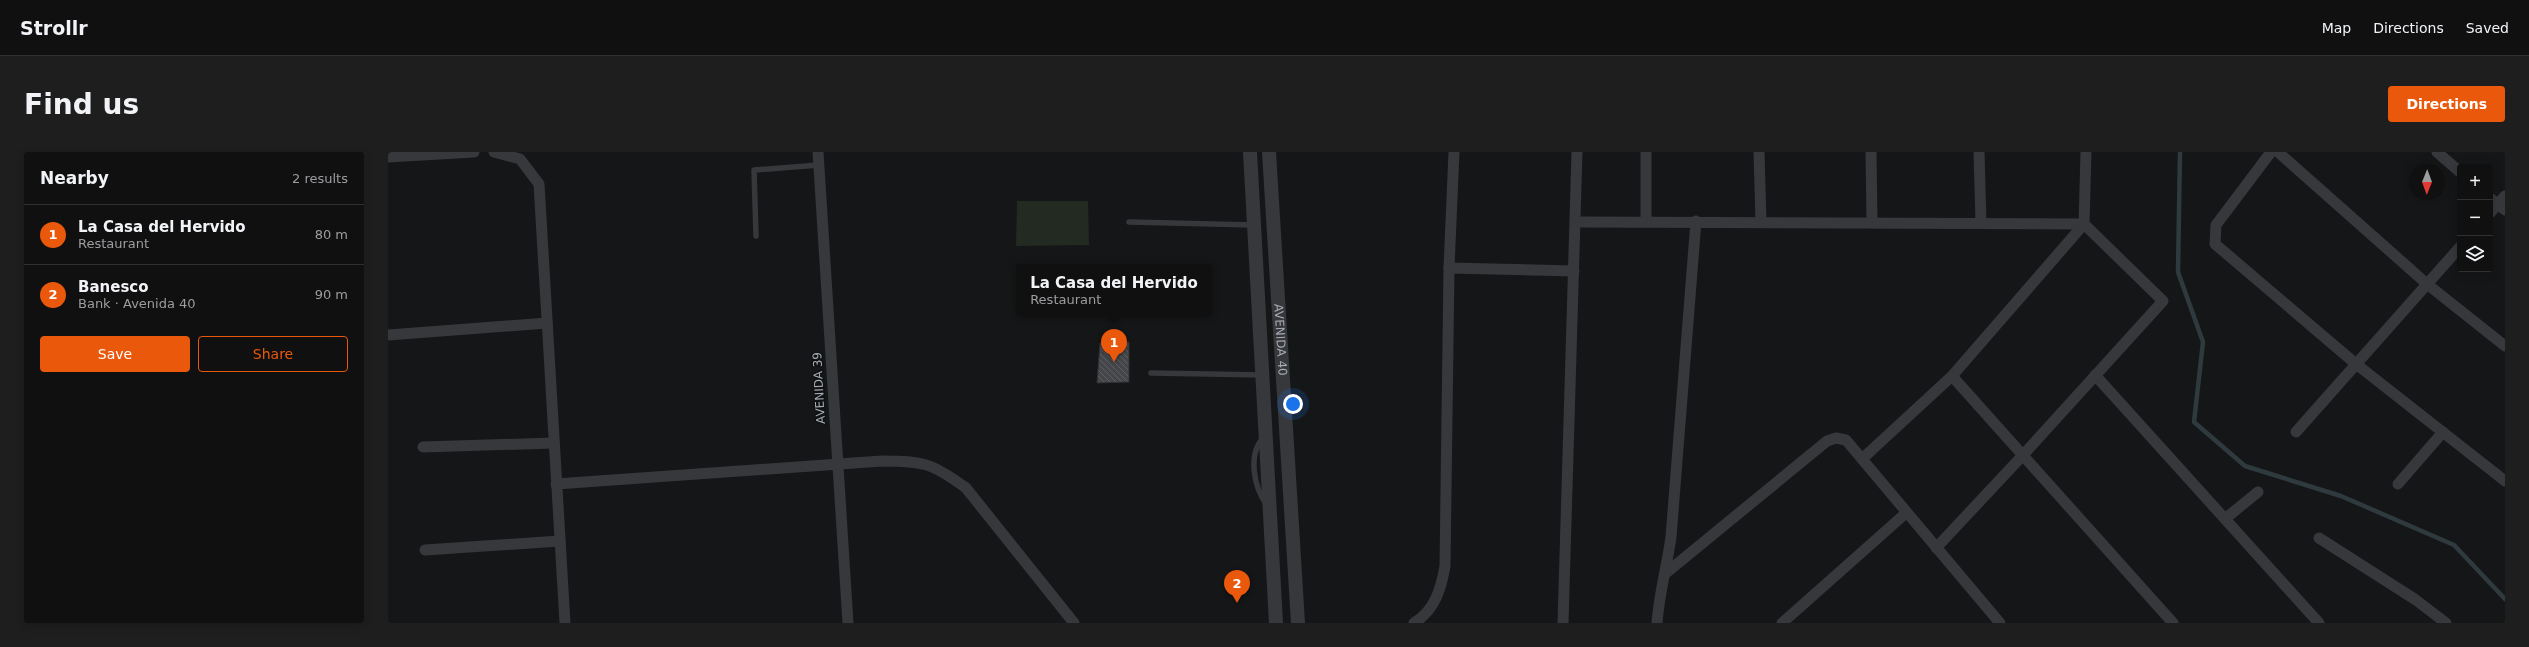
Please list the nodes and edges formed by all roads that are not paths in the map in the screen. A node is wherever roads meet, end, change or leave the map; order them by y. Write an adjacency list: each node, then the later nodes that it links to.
1 (474, 152): 16 (street)
2 (494, 152): 36 (street)
3 (818, 152): 18 (street, AVENIDA 39)
4 (1250, 152): 30 (street, AVENIDA 40)
5 (1269, 152): 66 (street, AVENIDA 40)
6 (1454, 152): 33 (street)
7 (1577, 152): 23 (street)
8 (1646, 152): 24 (street)
9 (1759, 152): 26 (street)
10 (1871, 152): 27 (street)
11 (1980, 152): 28 (street)
12 (2086, 152): 29 (street)
13 (2271, 152): 39 (street)
14 (2278, 152): 35 (street)
15 (2437, 152): 19 (street)
16 (421, 154): 17 (street)
17 (388, 157)
18 (819, 165): 31 (lane); 50 (street, AVENIDA 39)
19 (2457, 169)
20 (2505, 196): 21 (street)
21 (2496, 206)
22 (1129, 222): 30 (lane)
23 (1576, 222): 24 (street); 34 (street)
24 (1646, 222): 25 (street)
25 (1696, 222): 26 (street); 61 (street)
26 (1761, 222): 27 (street)
27 (1872, 222): 28 (street)
28 (1981, 222): 29 (street)
29 (2084, 224): 42 (street); 43 (street)
30 (1254, 225): 41 (street, AVENIDA 40)
31 (756, 236)
32 (2457, 250): 35 (street)
33 (1449, 268): 34 (street); 67 (street)
34 (1574, 271): 68 (street)
35 (2427, 284): 38 (street); 39 (street)
36 (547, 323): 37 (street); 46 (street)
37 (388, 335)
38 (2505, 346)
39 (2356, 364): 44 (street); 45 (street)
40 (1151, 373): 41 (lane)
41 (1263, 375): 65 (street, AVENIDA 40)
42 (2095, 375): 48 (street); 56 (street)
43 (1952, 376): 48 (street); 49 (street)
44 (2296, 432)
45 (2443, 432): 51 (street); 53 (street)
46 (554, 443): 47 (street); 52 (street)
47 (423, 448)
48 (2024, 454): 59 (street); 72 (street)
49 (1862, 459): 55 (street); 61 (street)
50 (836, 464): 52 (street); 63 (street, AVENIDA 39); 64 (street)
51 (2505, 481)
52 (556, 484): 58 (street)
53 (2398, 484)
54 (2258, 492): 56 (street)
55 (1906, 513): 59 (street); 70 (street)
56 (2226, 518): 73 (street)
57 (2319, 538): 74 (street)
58 (560, 541): 60 (street); 62 (street)
59 (1936, 548): 71 (street)
60 (425, 550)
61 (1666, 574): 69 (street)
62 (565, 623)
63 (848, 623)
64 (1074, 623)
65 (1276, 623)
66 (1298, 623)
67 (1414, 623)
68 (1563, 623)
69 (1657, 623)
70 (1782, 623)
71 (2000, 623)
72 (2174, 623)
73 (2319, 623)
74 (2446, 623)

